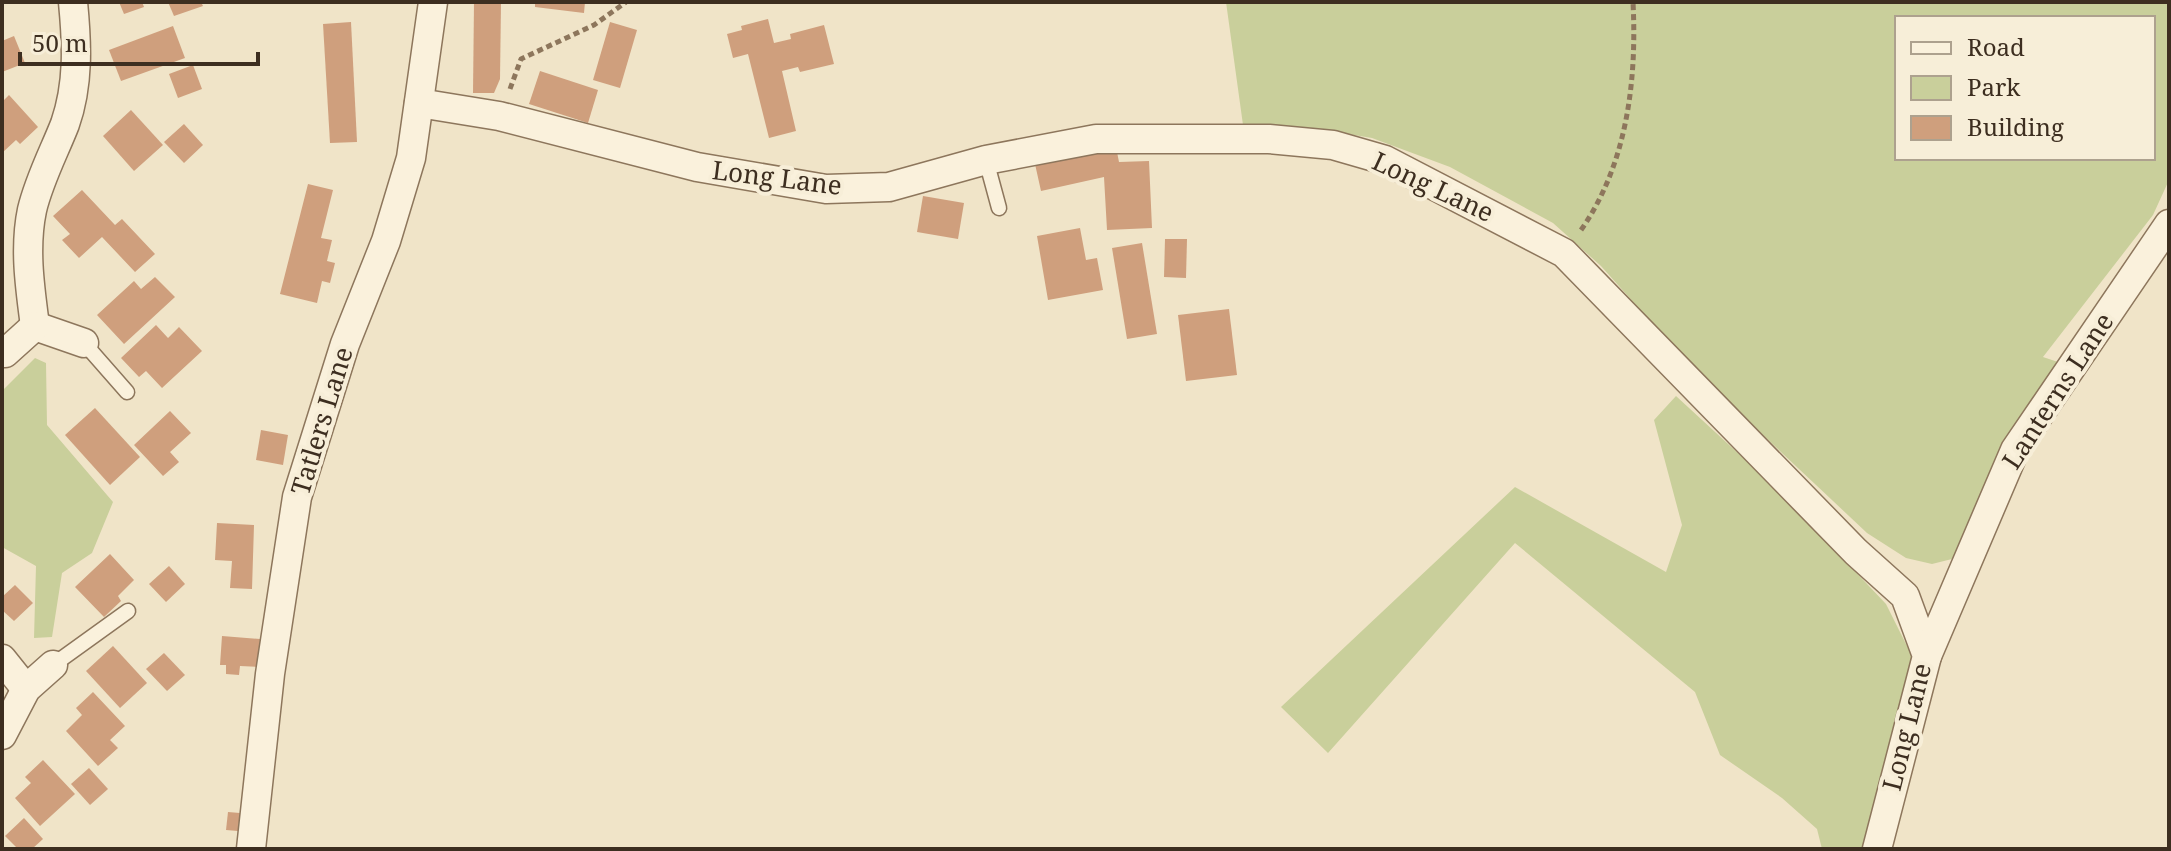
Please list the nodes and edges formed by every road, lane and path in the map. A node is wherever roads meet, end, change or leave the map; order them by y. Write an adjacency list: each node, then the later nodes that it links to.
1 (73, 2): 11 (street)
2 (433, 2): 5 (street, Tatlers Lane)
3 (626, 2): 6 (path)
4 (1633, 2): 10 (path)
5 (419, 103): 6 (street, Long Lane); 21 (street, Tatlers Lane)
6 (499, 116): 7 (street, Long Lane)
7 (986, 160): 8 (lane); 10 (street, Long Lane)
8 (999, 208)
9 (2169, 224): 16 (street, Lanterns Lane)
10 (1564, 253): 16 (street, Long Lane)
11 (35, 326): 12 (street); 13 (street)
12 (84, 343): 14 (lane)
13 (5, 353)
14 (127, 392)
15 (128, 611): 18 (lane)
16 (1927, 656): 22 (street, Long Lane)
17 (2, 659): 19 (street)
18 (53, 665): 19 (street)
19 (26, 689): 20 (street)
20 (2, 735)
21 (251, 849)
22 (1877, 849)

